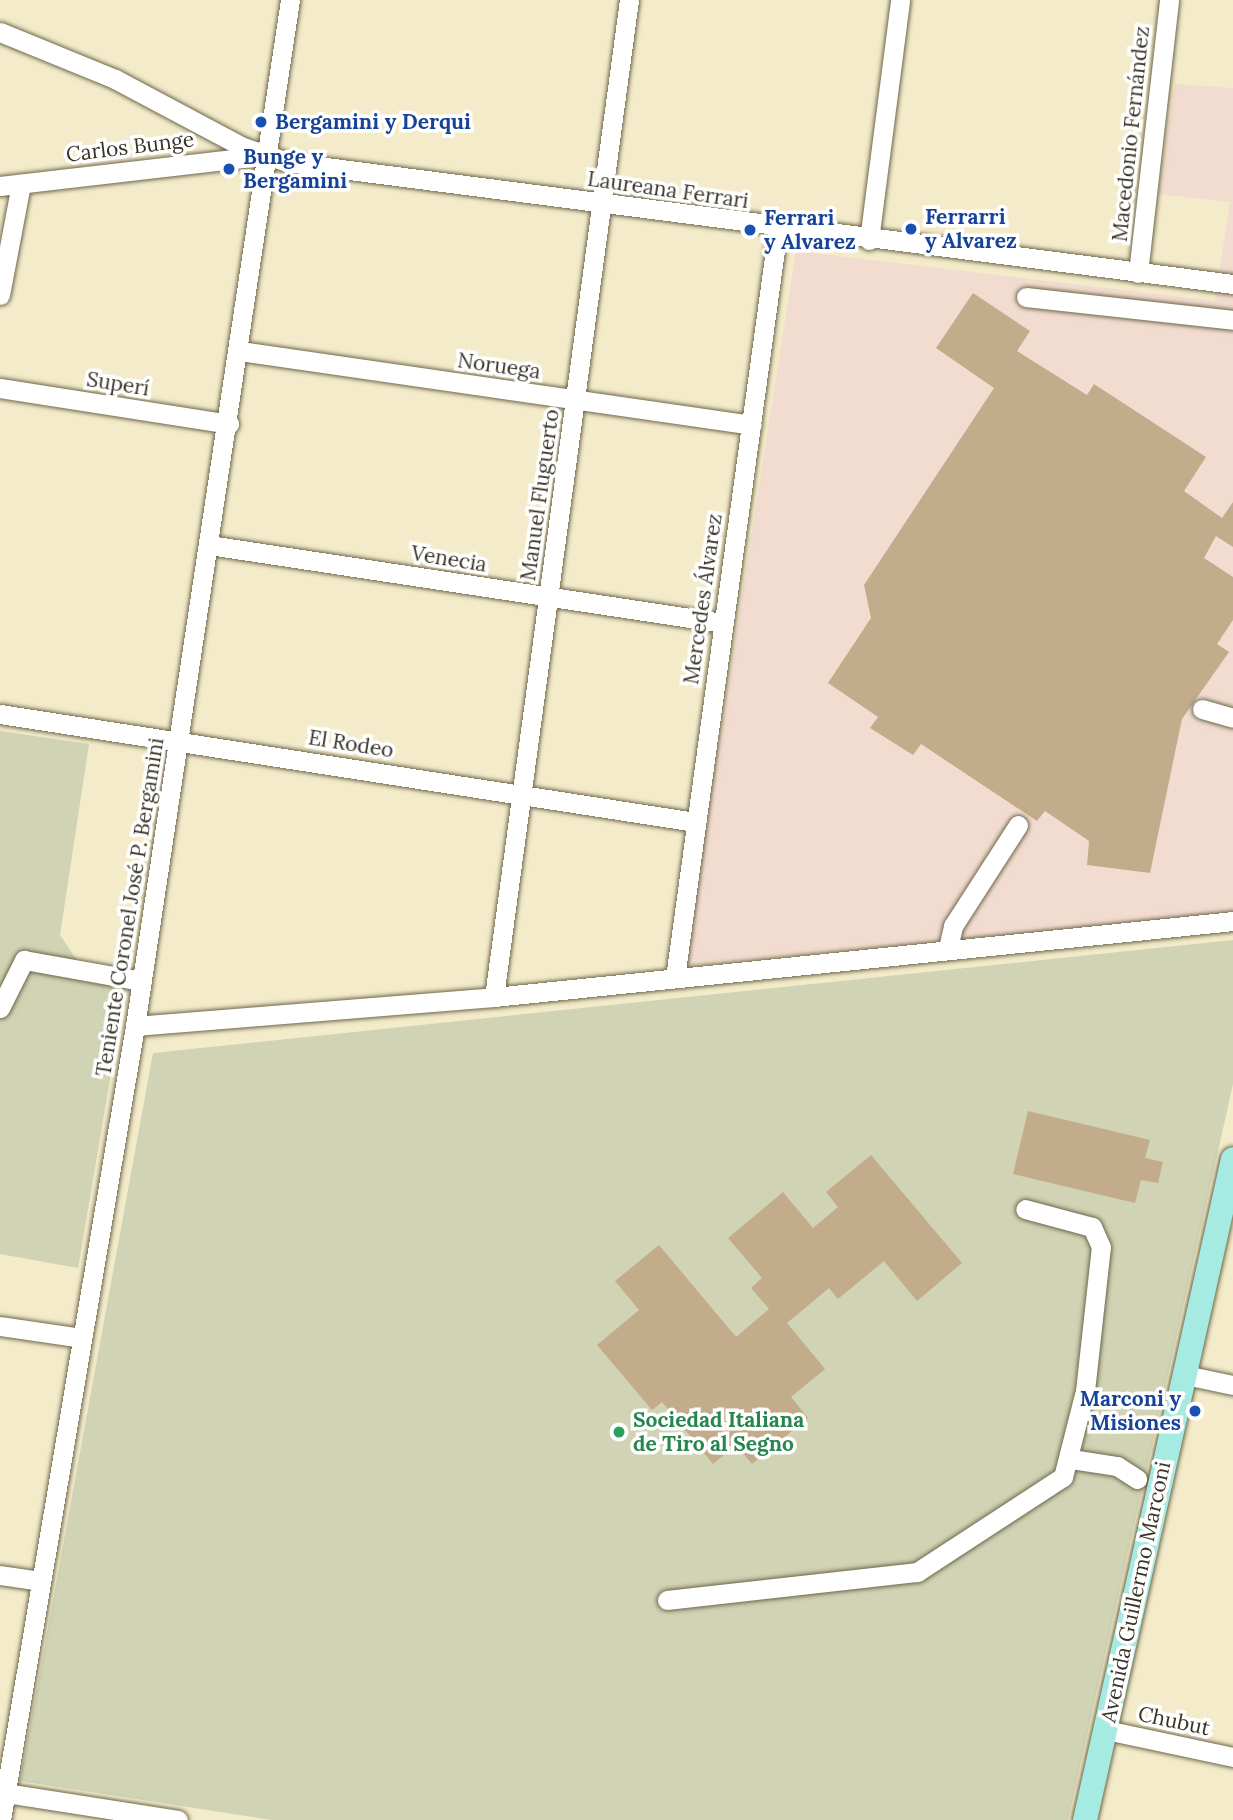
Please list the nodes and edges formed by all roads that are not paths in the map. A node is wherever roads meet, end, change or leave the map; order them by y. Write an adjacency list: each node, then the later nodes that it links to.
1 (290, 0): 6 (street, Teniente Coronel José P. Bergamini)
2 (629, 0): 9 (street, Manuel Fluguerto)
3 (900, 0): 11 (street)
4 (1169, 0): 12 (street, Macedonio Fernández)
5 (0, 32): 6 (street)
6 (265, 156): 7 (street, Carlos Bunge); 9 (street, Laureana Ferrari); 17 (street, Teniente Coronel José P. Bergamini)
7 (21, 184): 8 (street, Carlos Bunge); 14 (street)
8 (0, 186)
9 (603, 204): 10 (street, Laureana Ferrari); 19 (street, Manuel Fluguerto)
10 (778, 228): 11 (street, Laureana Ferrari); 21 (street, Mercedes Álvarez)
11 (869, 240): 12 (street, Laureana Ferrari)
12 (1138, 273): 13 (street, Laureana Ferrari)
13 (1233, 284)
14 (0, 295)
15 (1026, 297): 16 (street)
16 (1233, 320)
17 (240, 351): 19 (street, Noruega); 20 (street, Teniente Coronel José P. Bergamini)
18 (0, 388): 20 (street, Superí)
19 (576, 401): 21 (street, Noruega); 23 (street, Manuel Fluguerto)
20 (229, 424): 22 (street, Teniente Coronel José P. Bergamini)
21 (752, 425): 24 (street, Mercedes Álvarez)
22 (209, 545): 23 (street, Venecia); 28 (street, Teniente Coronel José P. Bergamini)
23 (548, 597): 24 (street, Venecia); 29 (street, Manuel Fluguerto)
24 (723, 623): 30 (street, Mercedes Álvarez)
25 (1202, 709): 27 (street)
26 (0, 714): 28 (street, El Rodeo)
27 (1233, 718)
28 (180, 740): 29 (street, El Rodeo); 35 (street, Teniente Coronel José P. Bergamini)
29 (521, 794): 30 (street, El Rodeo); 36 (street, Manuel Fluguerto)
30 (695, 822): 34 (street, Mercedes Álvarez)
31 (1018, 825): 33 (street)
32 (1233, 921): 33 (street)
33 (948, 948): 34 (street)
34 (675, 978): 36 (street)
35 (142, 981): 37 (street); 38 (street, Teniente Coronel José P. Bergamini)
36 (494, 997): 38 (street)
37 (0, 1008)
38 (135, 1026): 42 (street, Teniente Coronel José P. Bergamini)
39 (1233, 1159): 43 (main road, Avenida Guillermo Marconi)
40 (1025, 1209): 45 (street)
41 (0, 1326): 42 (street)
42 (82, 1338): 48 (street, Teniente Coronel José P. Bergamini)
43 (1185, 1375): 44 (street); 46 (main road, Avenida Guillermo Marconi)
44 (1233, 1385)
45 (1071, 1459): 46 (street); 49 (street)
46 (1148, 1482): 50 (main road, Avenida Guillermo Marconi)
47 (0, 1575): 48 (street)
48 (41, 1581): 52 (street, Teniente Coronel José P. Bergamini)
49 (667, 1600)
50 (1106, 1730): 51 (street, Chubut); 55 (main road, Avenida Guillermo Marconi)
51 (1233, 1757)
52 (3, 1792): 53 (street, Teniente Coronel José P. Bergamini); 54 (street)
53 (1, 1820)
54 (178, 1820)
55 (1085, 1820)

